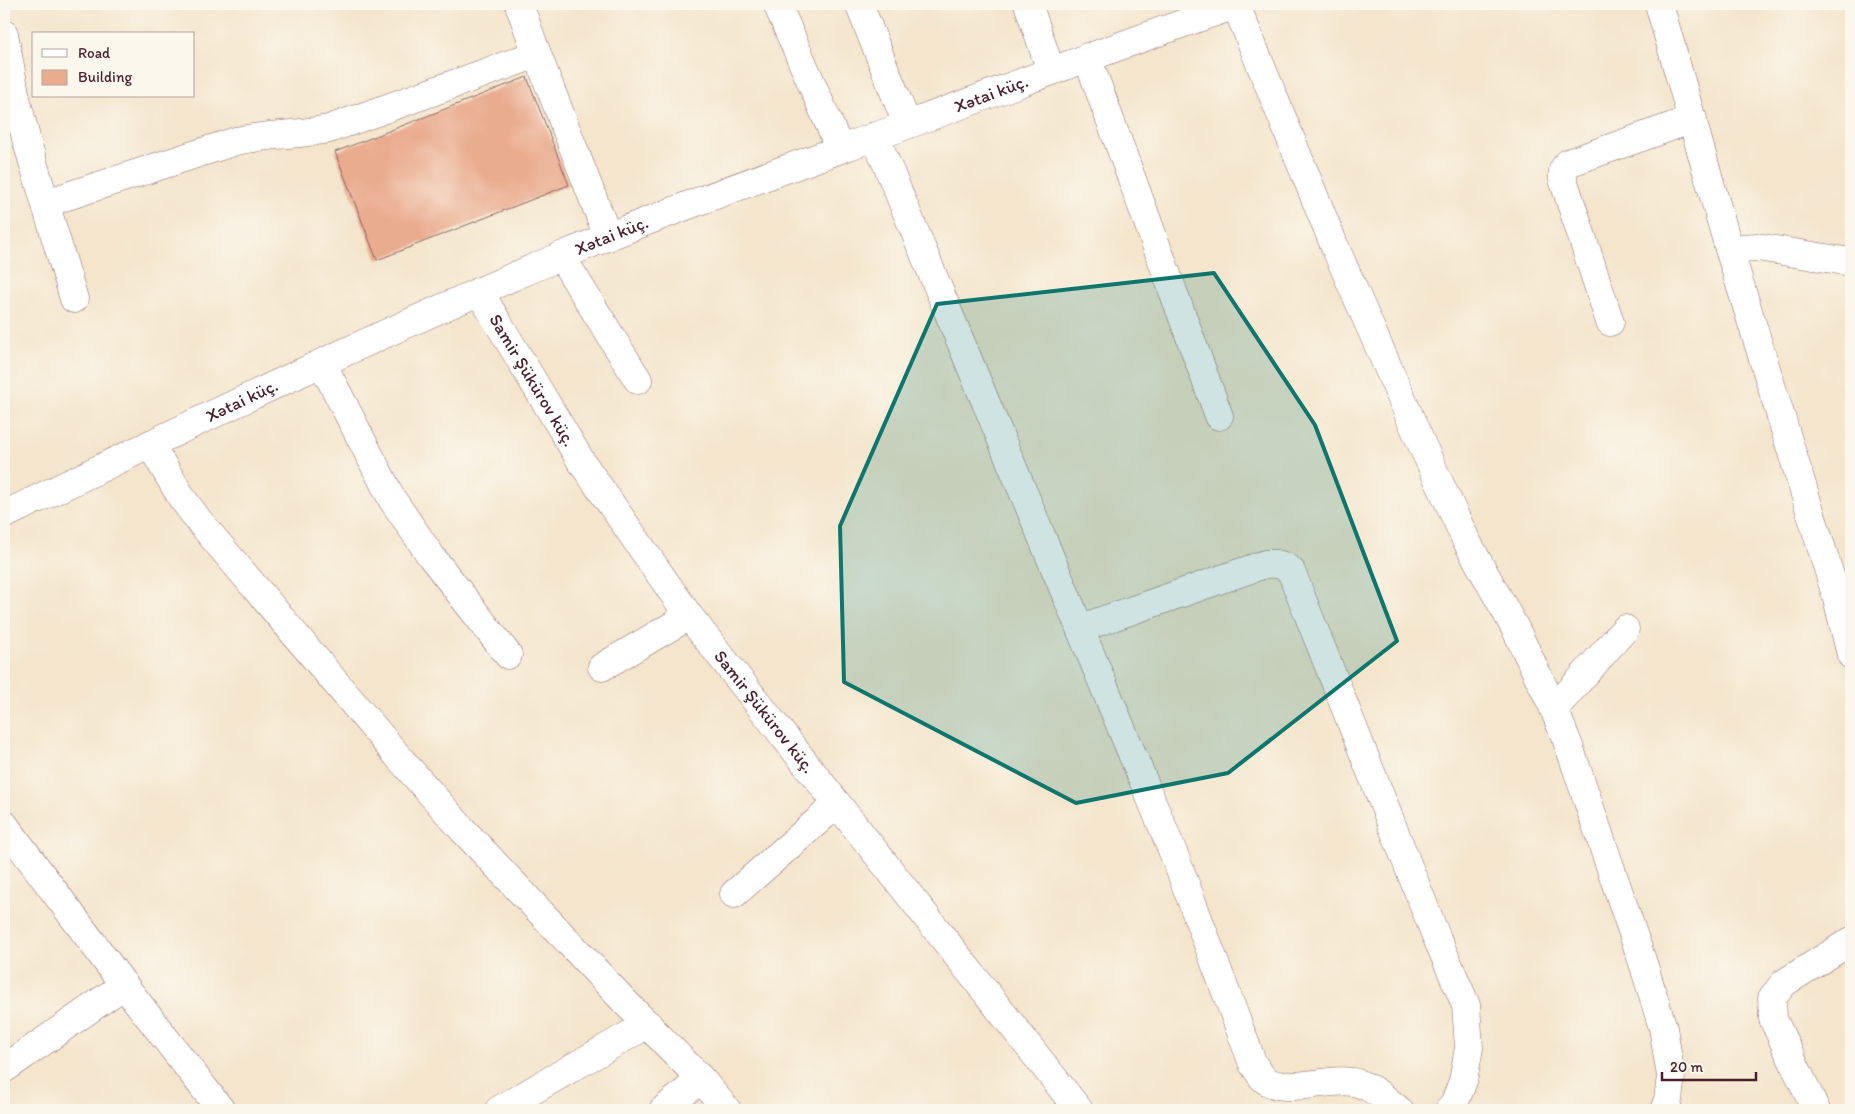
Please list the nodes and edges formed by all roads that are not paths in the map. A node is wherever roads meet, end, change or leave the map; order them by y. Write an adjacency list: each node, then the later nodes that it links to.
1 (519, 4): 8 (street)
2 (777, 4): 14 (street)
3 (858, 4): 12 (street)
4 (1028, 4): 10 (street)
5 (1238, 4): 9 (street, Xətai küç.); 34 (street)
6 (1658, 4): 11 (street)
7 (4, 34): 15 (street)
8 (537, 54): 15 (street); 16 (street)
9 (1087, 57): 10 (street, Xətai küç.); 25 (street)
10 (1051, 70): 12 (street, Xətai küç.)
11 (1692, 119): 17 (street); 22 (street)
12 (907, 124): 13 (street, Xətai küç.)
13 (875, 136): 14 (street, Xətai küç.); 29 (street)
14 (840, 149): 16 (street, Xətai küç.)
15 (46, 203): 21 (street)
16 (608, 237): 18 (street, Xətai küç.)
17 (1729, 249): 19 (street); 32 (street)
18 (561, 256): 20 (street, Xətai küç.); 24 (street)
19 (1851, 262)
20 (479, 291): 23 (street, Xətai küç.); 28 (street, Samir Şükürov küç.)
21 (74, 299)
22 (1610, 322)
23 (322, 363): 26 (street, Xətai küç.); 31 (street)
24 (638, 380)
25 (1219, 416)
26 (150, 444): 27 (street, Xətai küç.); 40 (street)
27 (4, 515)
28 (690, 616): 33 (street); 35 (street, Samir Şükürov küç.)
29 (1081, 628): 48 (street); 49 (street)
30 (1625, 629): 34 (street)
31 (508, 655)
32 (1851, 655)
33 (602, 667)
34 (1554, 709): 50 (street)
35 (837, 804): 37 (street); 47 (street, Samir Şükürov küç.)
36 (4, 824): 39 (street)
37 (734, 894)
38 (1851, 942): 51 (street)
39 (124, 986): 41 (street); 43 (street)
40 (648, 1024): 42 (street); 44 (street)
41 (4, 1069)
42 (700, 1079): 45 (street); 46 (street)
43 (220, 1110)
44 (499, 1110)
45 (663, 1110)
46 (727, 1110)
47 (1079, 1110)
48 (1399, 1110)
49 (1449, 1110)
50 (1664, 1110)
51 (1816, 1110)

